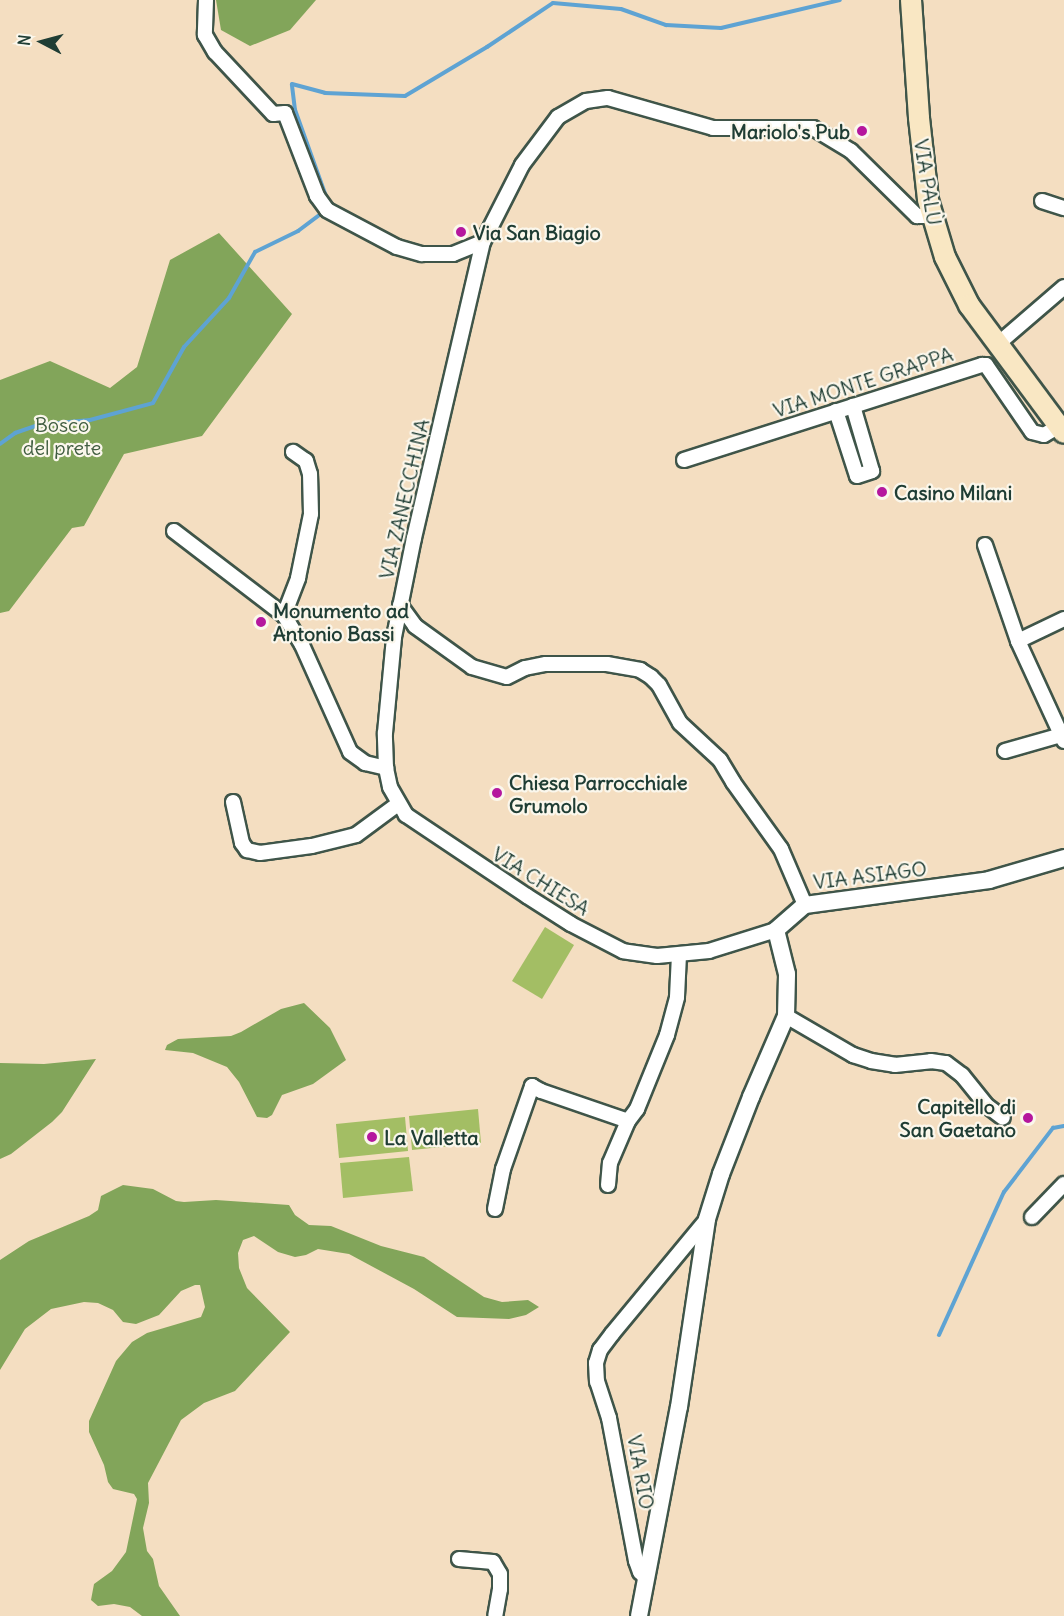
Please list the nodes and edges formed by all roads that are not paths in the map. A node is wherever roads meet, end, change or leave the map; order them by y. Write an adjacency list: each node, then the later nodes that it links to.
1 (206, 0): 6 (street)
2 (911, 0): 5 (main road, VIA PALÙ)
3 (1042, 201): 4 (street)
4 (1064, 208)
5 (931, 216): 6 (street); 8 (main road, VIA PALÙ)
6 (483, 242): 16 (street, VIA ZANECCHINA)
7 (1064, 287): 8 (street)
8 (999, 343): 11 (main road, VIA PALÙ)
9 (853, 406): 10 (street, VIA MONTE GRAPPA); 10 (street); 11 (street, VIA MONTE GRAPPA)
10 (836, 411): 13 (street, VIA MONTE GRAPPA)
11 (1058, 425)
12 (293, 452): 17 (street)
13 (684, 460)
14 (174, 531): 17 (street)
15 (984, 545): 19 (street)
16 (400, 605): 22 (street, VIA CHIESA); 26 (street, VIA ZANECCHINA)
17 (285, 615): 22 (street)
18 (1064, 619): 19 (street)
19 (1018, 641): 20 (street)
20 (1063, 738): 21 (street)
21 (1005, 751)
22 (386, 768): 24 (street, VIA CHIESA)
23 (233, 802): 24 (street)
24 (398, 804): 28 (street, VIA CHIESA)
25 (1064, 858): 26 (street, VIA ASIAGO)
26 (805, 905): 27 (street, VIA ASIAGO)
27 (776, 930): 28 (street, VIA CHIESA); 29 (street)
28 (679, 955): 31 (street)
29 (786, 1016): 30 (street); 36 (street)
30 (1004, 1118)
31 (628, 1121): 33 (street); 34 (street)
32 (1064, 1184): 35 (street)
33 (608, 1185)
34 (495, 1209)
35 (1032, 1217)
36 (707, 1219): 38 (street, VIA RIO); 38 (street, VIA RIO)
37 (459, 1559): 39 (street)
38 (646, 1578): 40 (street, VIA RIO)
39 (495, 1616)
40 (639, 1616)

